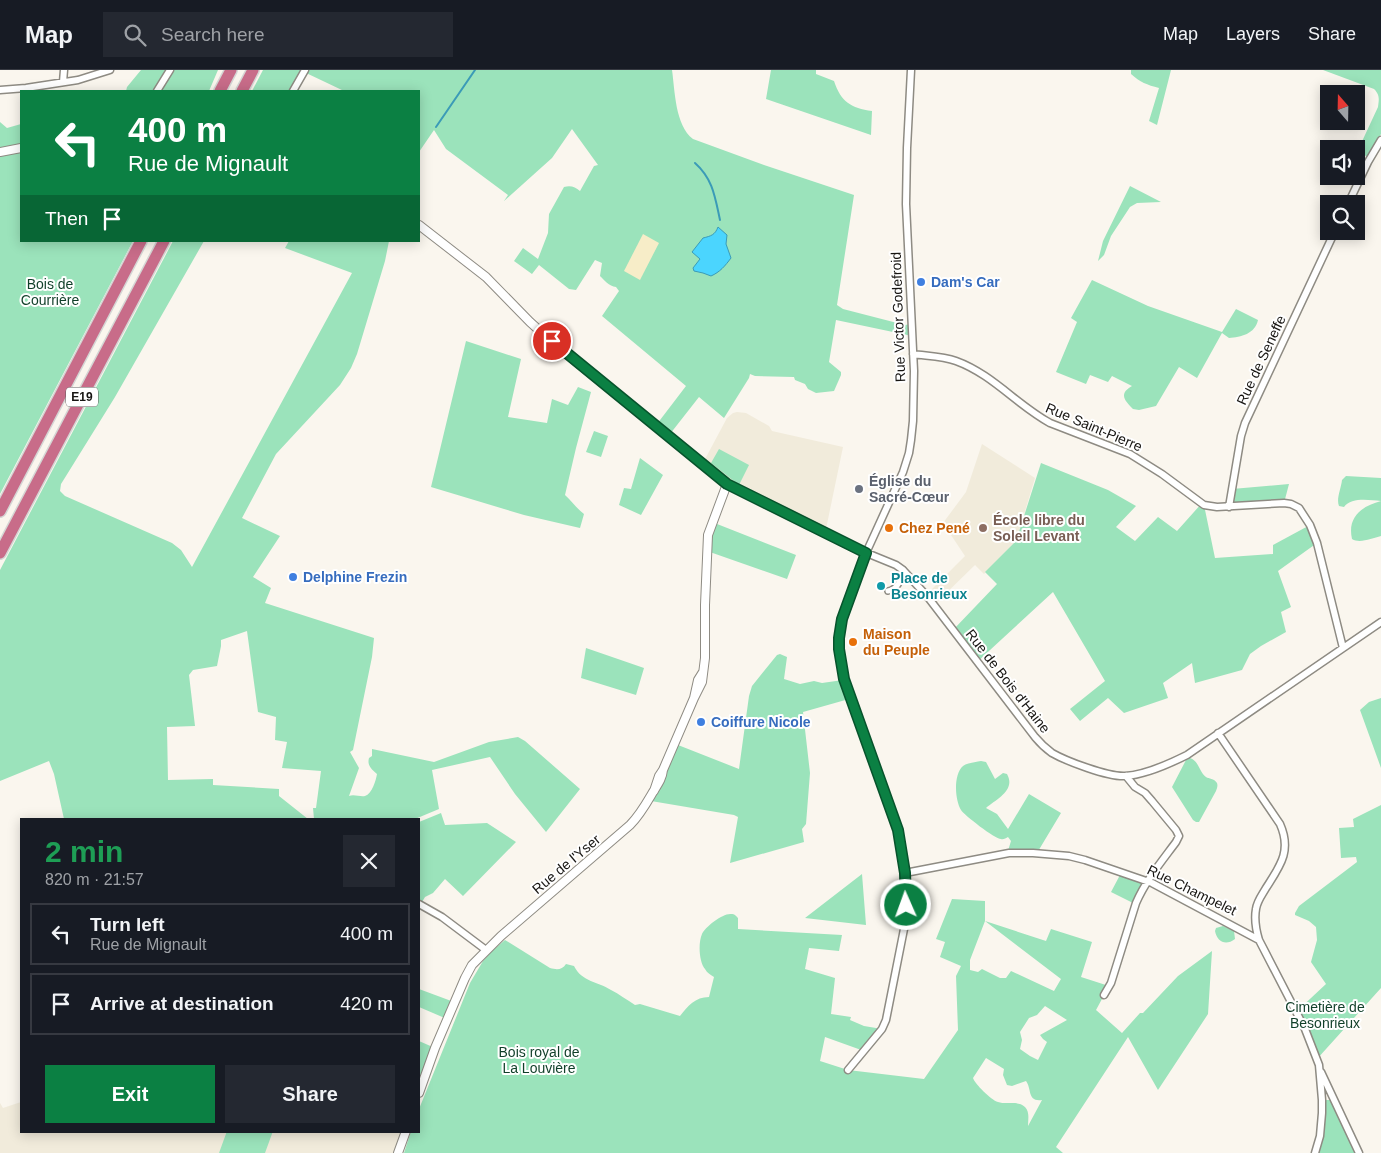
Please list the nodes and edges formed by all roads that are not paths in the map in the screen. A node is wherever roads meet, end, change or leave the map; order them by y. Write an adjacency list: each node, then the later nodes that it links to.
1 (64, 70): 8 (street)
2 (110, 70): 8 (street)
3 (170, 70): 10 (street)
4 (231, 70): 11 (highway)
5 (253, 70): 12 (highway)
6 (305, 70): 13 (street)
7 (911, 70): 22 (street, Rue Victor Godefroid)
8 (63, 82): 9 (street)
9 (0, 90)
10 (158, 90)
11 (221, 90)
12 (243, 90)
13 (294, 90)
14 (1381, 140): 17 (street)
15 (20, 148): 16 (street)
16 (0, 152)
17 (1352, 195)
18 (420, 226): 23 (street)
19 (1332, 240): 24 (street, Rue de Seneffe)
20 (140, 242): 25 (highway, E19)
21 (163, 242): 26 (highway, E19)
22 (914, 354): 24 (street, Rue Saint-Pierre); 27 (street, Rue Victor Godefroid)
23 (727, 484): 27 (street, Rue de Bois d'Haine); 38 (street, Rue de l'Yser)
24 (1229, 506): 31 (street, Rue Saint-Pierre)
25 (0, 511)
26 (0, 553)
27 (866, 553): 28 (street, Rue de Bois d'Haine); 34 (street, Rue Victor Godefroid)
28 (903, 570): 29 (street); 33 (street, Rue de Bois d'Haine)
29 (888, 591)
30 (1381, 622): 31 (street, Rue de Bois d'Haine)
31 (1343, 648): 32 (street, Rue de Bois d'Haine)
32 (1218, 733): 33 (street, Rue de Bois d'Haine); 37 (street)
33 (1126, 776): 35 (street)
34 (905, 873): 35 (street, Rue Champelet); 41 (street, Rue Victor Godefroid)
35 (1147, 880): 37 (street, Rue Champelet); 39 (street)
36 (420, 905): 38 (street)
37 (1259, 940): 40 (street)
38 (486, 950): 42 (street, Rue de l'Yser)
39 (1104, 995)
40 (1320, 1069): 45 (street); 46 (street)
41 (848, 1070)
42 (420, 1090)
43 (405, 1133): 44 (street)
44 (398, 1153)
45 (1315, 1153)
46 (1360, 1153)

